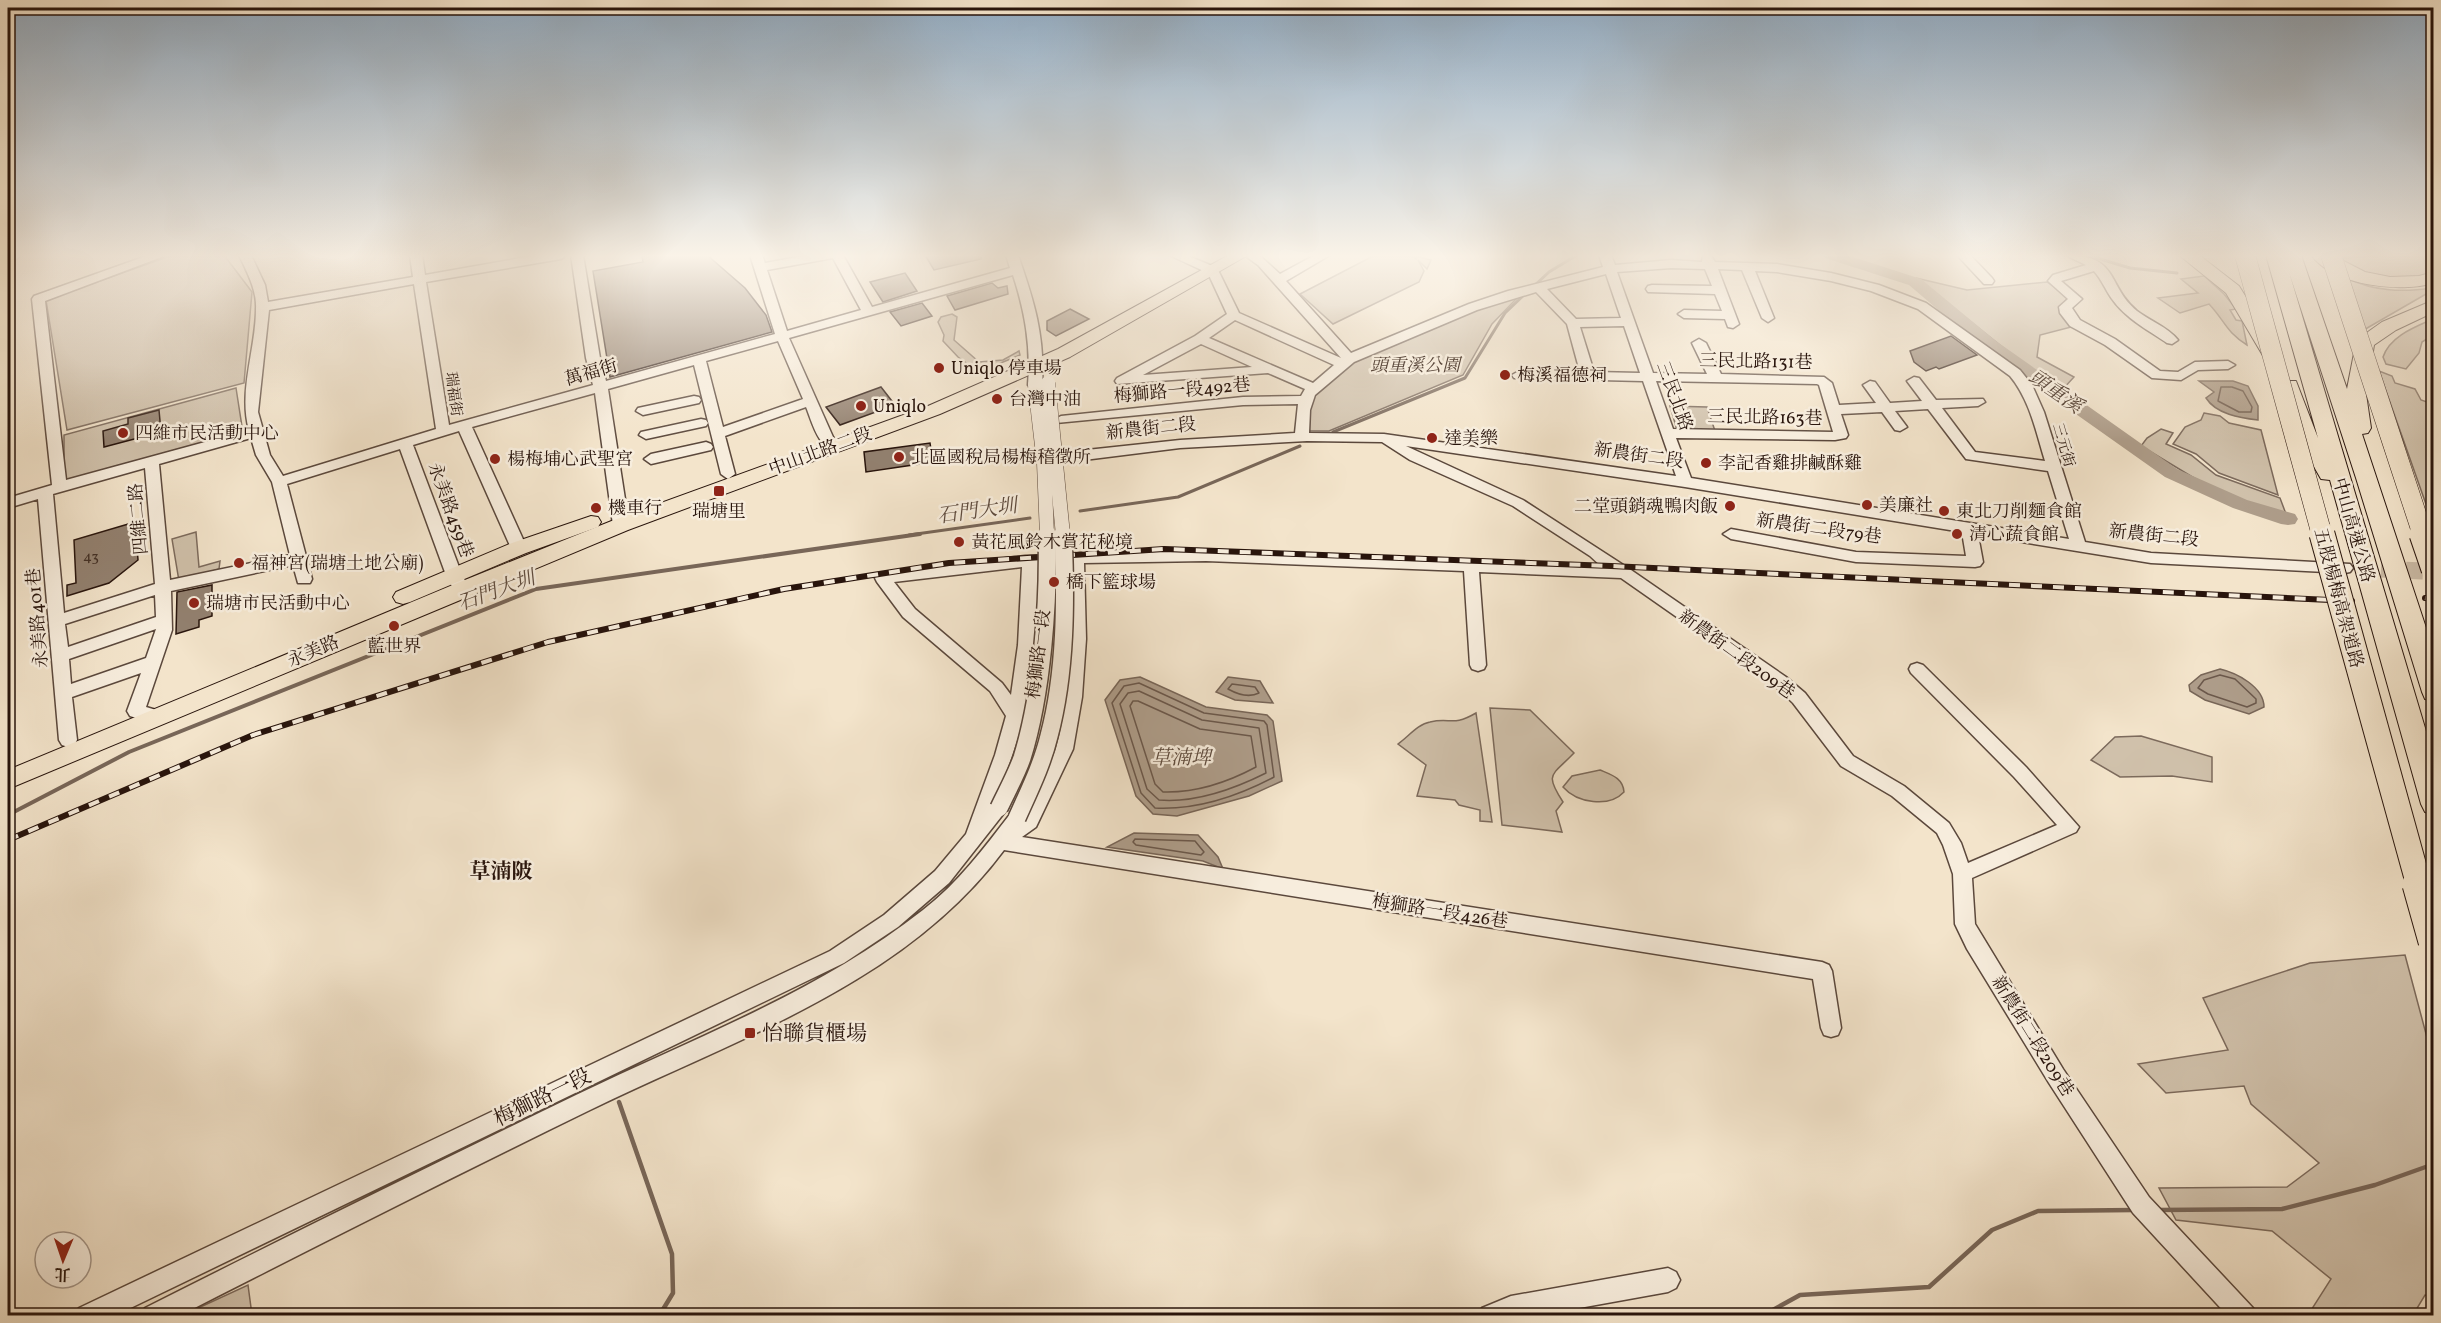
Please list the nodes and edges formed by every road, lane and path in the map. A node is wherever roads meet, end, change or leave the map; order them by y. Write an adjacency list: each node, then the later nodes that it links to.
1 (39, 317): 75 (street)
2 (262, 317): 58 (street)
3 (426, 317): 57 (street, 瑞福街)
4 (586, 317): 44 (street)
5 (776, 317): 28 (street)
6 (851, 317): 28 (street, 萬福街)
7 (1031, 317): 36 (street)
8 (1130, 317): 36 (main road, 中山北路二段)
9 (1232, 317): 29 (street)
10 (1238, 317): 33 (street)
11 (1309, 317): 33 (street)
12 (1450, 317): 33 (street, 三元街)
13 (1565, 317): 27 (street)
14 (1627, 317): 26 (street, 三民北路)
15 (1710, 317): 16 (street)
16 (1731, 317)
17 (1938, 317): 70 (street, 三元街)
18 (2069, 317): 34 (street)
19 (2136, 317): 30 (street)
20 (2249, 317): 77 (highway)
21 (2262, 317): 112 (highway, 五股楊梅高架道路, bridge)
22 (2293, 317): 77 (highway, 中山高速公路)
23 (2313, 317): 72 (highway, 中山高速公路)
24 (2346, 317): 88 (highway, bridge)
25 (2408, 317): 72 (highway)
26 (1629, 322): 27 (street); 39 (street, 三民北路)
27 (1573, 323): 38 (street)
28 (782, 336): 32 (street, 萬福街); 47 (street)
29 (1200, 339): 35 (street); 35 (street)
30 (2172, 340)
31 (1700, 343): 40 (street)
32 (699, 358): 44 (street, 萬福街); 60 (street)
33 (1346, 361): 45 (street, 三元街)
34 (2228, 365)
35 (1272, 369): 45 (street)
36 (1039, 372): 64 (main road, 中山北路二段); 108 (street, 梅獅路一段, bridge); 108 (street, 梅獅路一段, bridge)
37 (1519, 375): 38 (street, 三民北路131巷)
38 (1588, 376): 39 (street, 三民北路131巷)
39 (1648, 377): 40 (street, 三民北路131巷); 59 (street, 三民北路)
40 (1716, 378): 42 (street, 三民北路131巷)
41 (1914, 381): 49 (street)
42 (1825, 383): 51 (street, 三民北路163巷)
43 (1870, 385): 50 (street)
44 (601, 388): 55 (street, 萬福街); 78 (street)
45 (1310, 394): 53 (street, 梅獅路一段492巷); 62 (street)
46 (693, 400): 52 (street)
47 (809, 402): 60 (street); 64 (street)
48 (1978, 402): 49 (street)
49 (1933, 405): 50 (street); 70 (street)
50 (1888, 408): 51 (street); 56 (street)
51 (1834, 410): 59 (street, 三民北路163巷)
52 (643, 411)
53 (1061, 420)
54 (701, 423): 61 (street)
55 (464, 426): 57 (street, 萬福街); 82 (street)
56 (1900, 427)
57 (443, 431): 65 (street, 萬福街)
58 (258, 432): 69 (street); 73 (street)
59 (1669, 432): 74 (street, 三民北路)
60 (717, 434): 71 (street)
61 (646, 435)
62 (1302, 437): 63 (street, 新農街二段); 67 (street, 新農街二段)
63 (1384, 438): 74 (street, 新農街二段); 89 (street, 新農街二段209巷)
64 (831, 442): 71 (main road, 中山北路二段); 78 (main road, 中山北路二段)
65 (405, 443): 73 (street, 萬福街); 91 (street, 永美路459巷)
66 (706, 447): 68 (street)
67 (1068, 457)
68 (651, 459)
69 (152, 461): 75 (street, 四維二路); 92 (street, 四維二路)
70 (2053, 467): 81 (street, 三元街)
71 (728, 474): 78 (main road, 中山北路二段)
72 (2367, 478): 99 (highway, 中山高速公路)
73 (279, 482): 83 (street)
74 (1685, 482): 79 (street, 新農街二段)
75 (53, 489): 76 (street, 四維二路); 93 (street, 永美路401巷)
76 (8, 503)
77 (2348, 509): 107 (highway, 中山高速公路)
78 (619, 519): 82 (main road, 永美路); 91 (main road, 永美路)
79 (1969, 528): 80 (street, 新農街二段79巷); 81 (street, 新農街二段)
80 (1731, 534)
81 (2078, 545): 87 (street, 新農街二段)
82 (519, 549): 91 (main road, 永美路)
83 (299, 558): 90 (street); 92 (street)
84 (1076, 560): 85 (street); 86 (street); 110 (street, 梅獅路一段)
85 (1030, 562): 103 (street, 梅獅路一段); 103 (street)
86 (1472, 566): 89 (street); 97 (street)
87 (2345, 568)
88 (2430, 570)
89 (1626, 574): 111 (street, 新農街二段209巷)
90 (304, 579)
91 (458, 582): 101 (main road, 永美路); 102 (main road, 永美路)
92 (163, 587): 93 (street); 94 (street, 四維二路)
93 (57, 621): 95 (street, 永美路401巷)
94 (163, 621): 95 (street); 96 (street, 四維二路)
95 (60, 656): 100 (street, 永美路401巷)
96 (153, 662): 100 (street); 101 (street, 四維二路)
97 (1478, 665)
98 (1917, 669): 111 (street)
99 (2433, 692)
100 (64, 693): 104 (street, 永美路401巷)
101 (136, 711): 102 (street); 104 (main road, 永美路)
102 (157, 717): 106 (main road, 永美路)
103 (1014, 721): 109 (street, 梅獅路一段)
104 (68, 740): 105 (main road, 永美路)
105 (8, 766)
106 (8, 780)
107 (2433, 804)
108 (1008, 813): 109 (street, 梅獅路一段); 110 (street, 梅獅路一段)
109 (973, 842): 115 (street, 梅獅路一段)
110 (1002, 842): 113 (street, 梅獅路一段426巷); 116 (street, 梅獅路一段)
111 (1962, 874): 118 (street, 新農街二段209巷)
112 (2433, 941)
113 (1831, 1028)
114 (1668, 1280): 117 (street)
115 (87, 1316)
116 (153, 1316)
117 (1490, 1316)
118 (2245, 1316)

